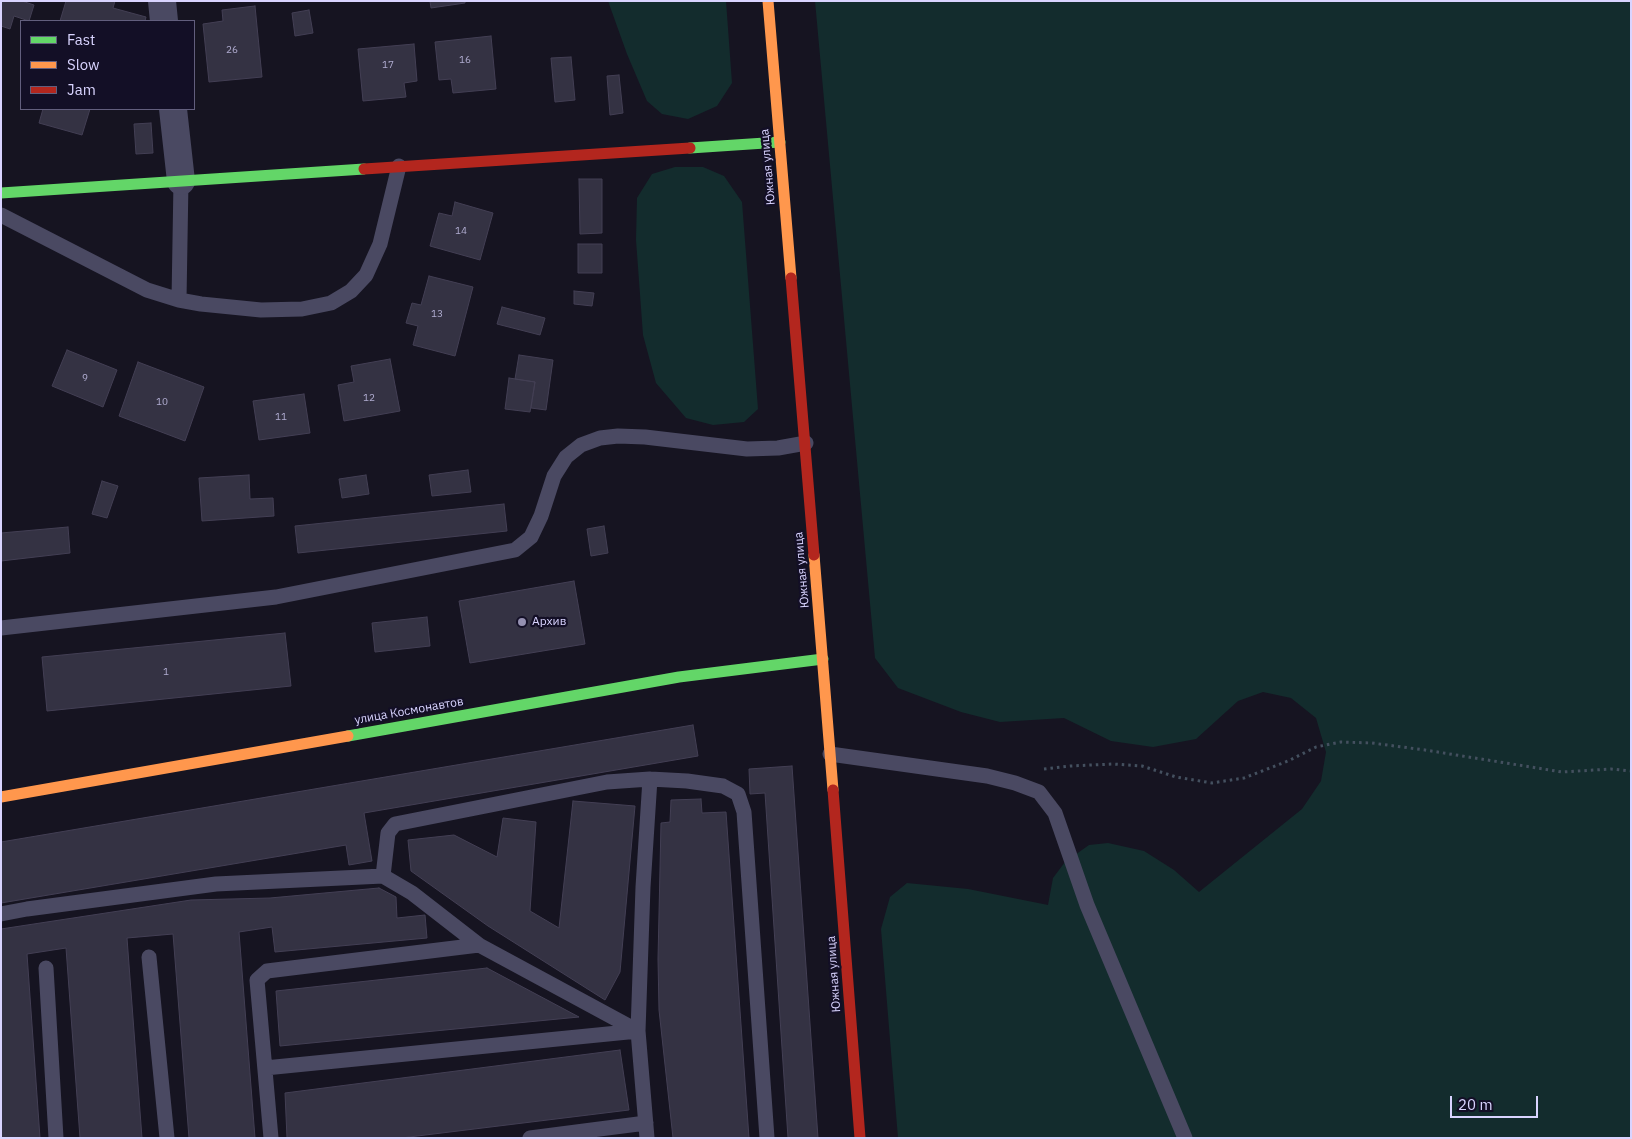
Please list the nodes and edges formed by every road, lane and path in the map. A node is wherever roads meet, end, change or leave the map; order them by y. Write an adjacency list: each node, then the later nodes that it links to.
1 (162, 1): 3 (street)
2 (768, 1): 5 (street, Южная улица)
3 (164, 20)
4 (174, 110): 7 (street)
5 (780, 142): 6 (street); 11 (street, Южная улица)
6 (399, 166): 7 (street); 10 (lane)
7 (181, 181): 8 (street); 10 (lane)
8 (1, 193)
9 (1, 215): 10 (lane)
10 (178, 300)
11 (806, 443): 12 (lane); 13 (street, Южная улица)
12 (1, 628)
13 (823, 659): 14 (street, Южная улица); 18 (street, улица Космонавтов)
14 (830, 754): 32 (street, Южная улица); 33 (lane)
15 (1042, 769): 16 (path)
16 (1631, 771)
17 (650, 779): 19 (lane); 24 (lane); 31 (lane)
18 (1, 796)
19 (383, 876): 20 (lane); 21 (lane)
20 (1, 914)
21 (479, 945): 24 (lane); 25 (lane)
22 (149, 957): 28 (lane)
23 (46, 968): 27 (lane)
24 (638, 1031): 25 (lane); 26 (lane)
25 (265, 1068): 29 (lane)
26 (647, 1131): 30 (lane)
27 (56, 1138)
28 (167, 1138)
29 (271, 1138)
30 (530, 1138)
31 (767, 1138)
32 (860, 1138)
33 (1185, 1138)

